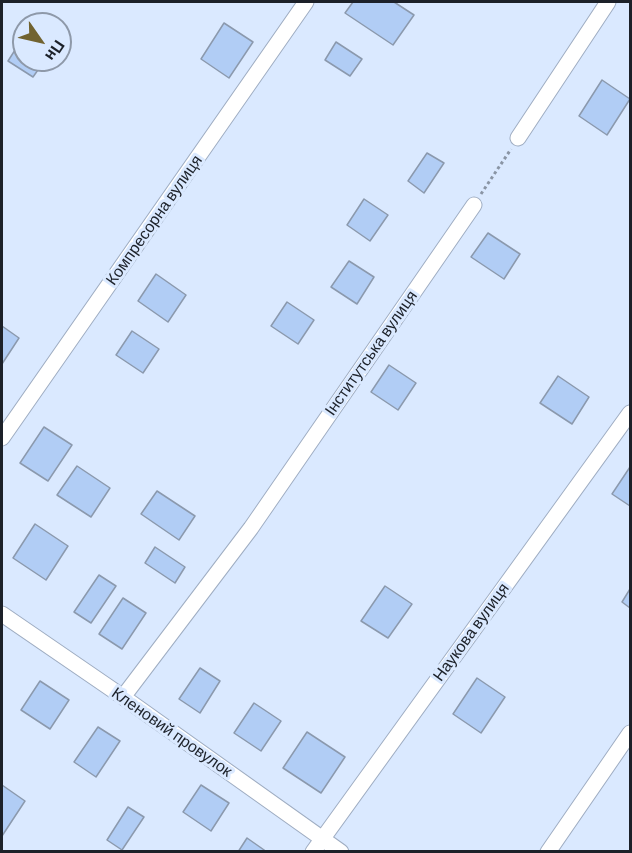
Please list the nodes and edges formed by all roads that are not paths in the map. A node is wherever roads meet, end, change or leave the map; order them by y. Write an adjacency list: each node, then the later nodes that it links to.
1 (306, 2): 6 (street, Компресорна вулиця)
2 (608, 2): 3 (street)
3 (518, 138)
4 (474, 205): 8 (street, Інститутська вулиця)
5 (630, 413): 10 (street, Наукова вулиця)
6 (2, 438)
7 (2, 614): 8 (street, Кленовий провулок)
8 (123, 697): 10 (street, Кленовий провулок)
9 (630, 733): 13 (street)
10 (322, 838): 11 (street, Наукова вулиця); 12 (street, Кленовий провулок)
11 (313, 852)
12 (341, 852)
13 (548, 852)

